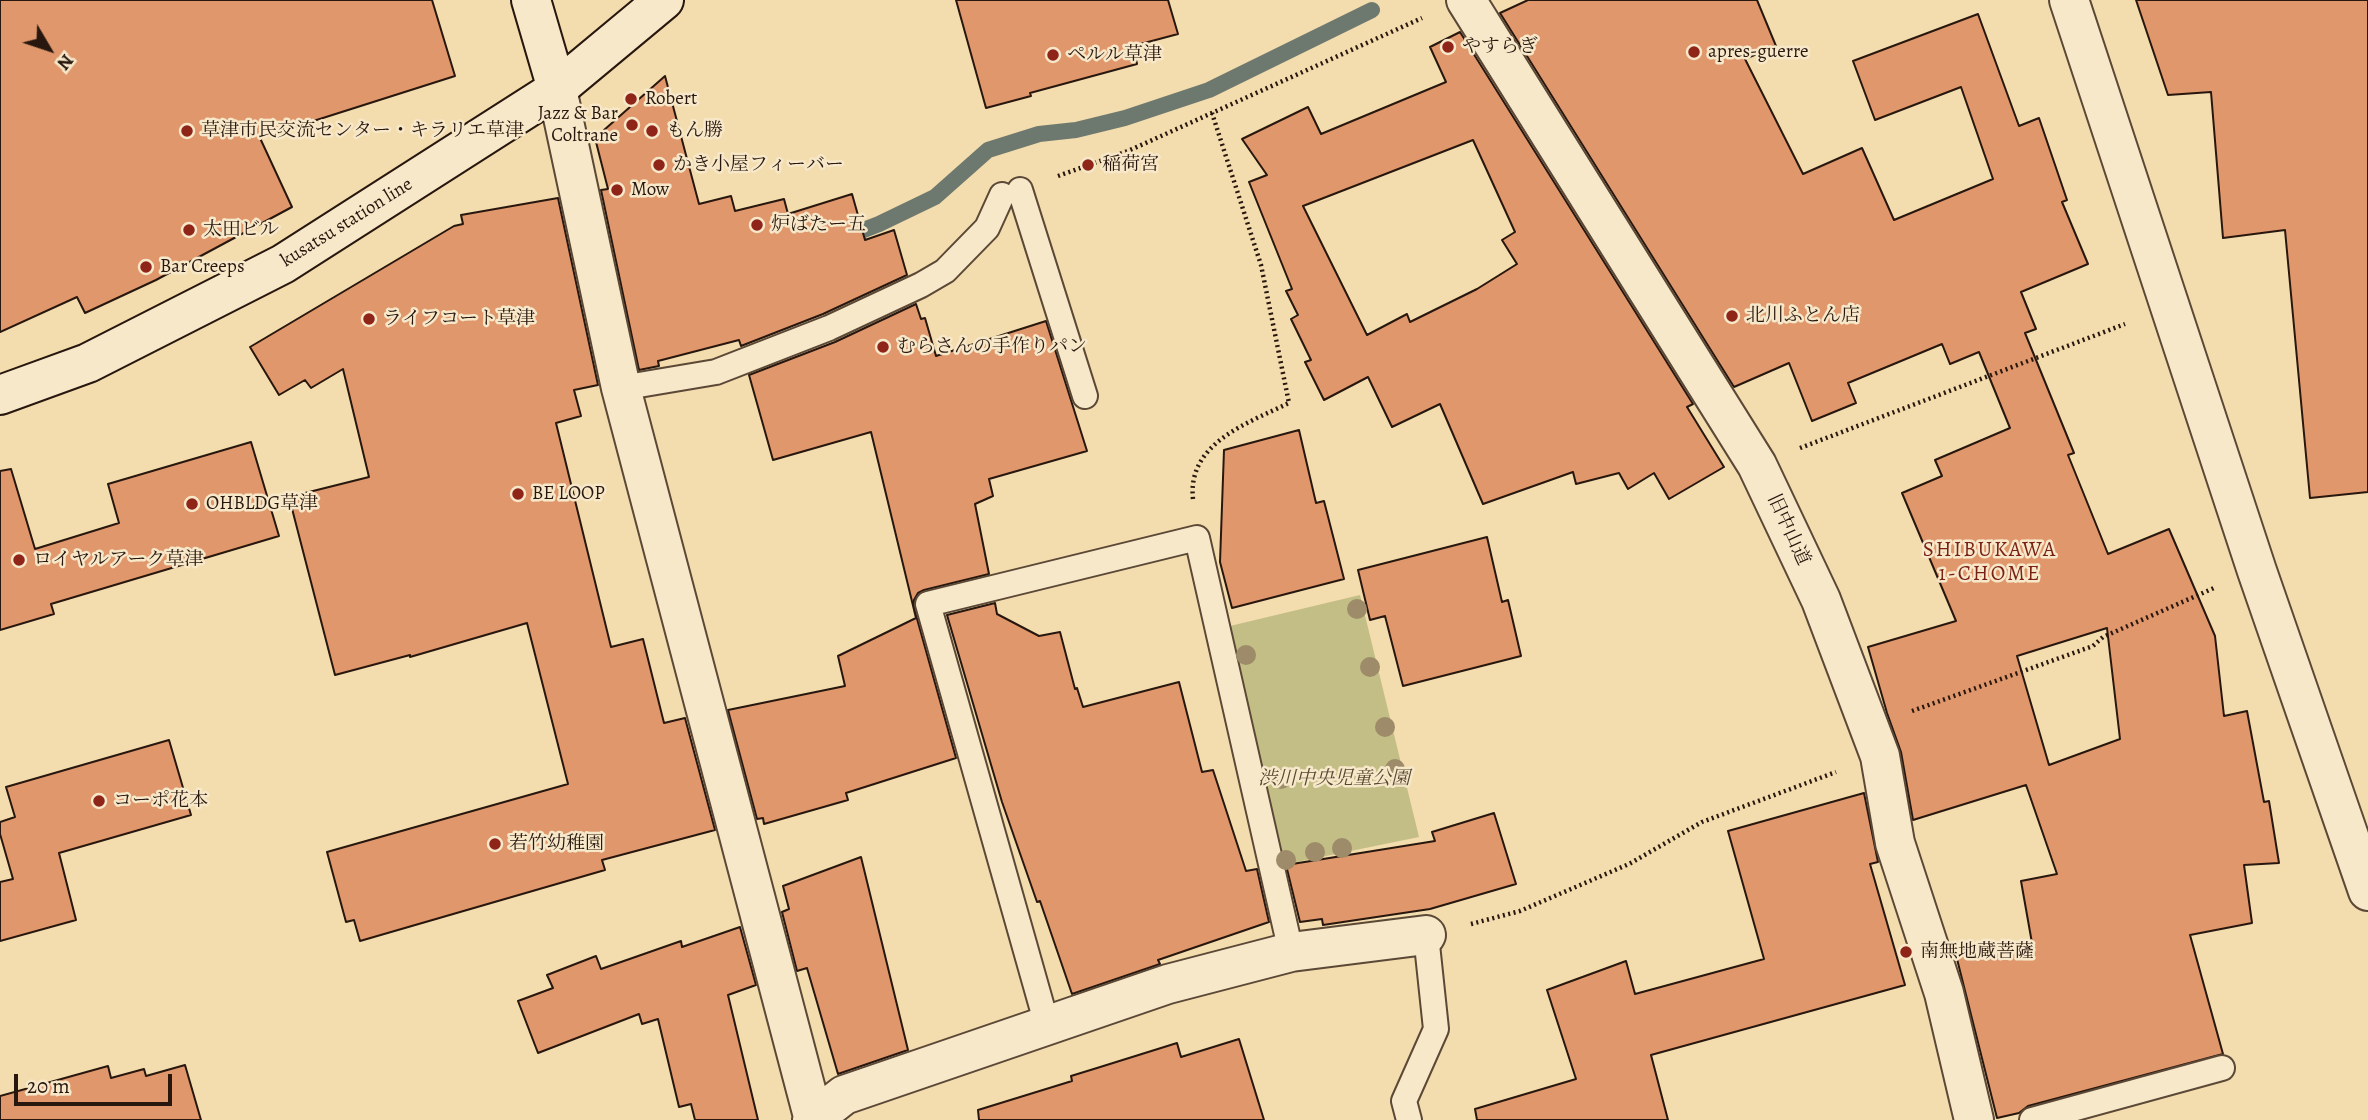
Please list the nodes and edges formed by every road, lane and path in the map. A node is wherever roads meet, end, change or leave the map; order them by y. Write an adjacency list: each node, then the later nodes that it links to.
1 (531, 0): 6 (street)
2 (664, 0): 6 (street, kusatsu station line)
3 (1466, 0): 13 (street, 旧中山道)
4 (2069, 0): 15 (street)
5 (1424, 17): 7 (path)
6 (557, 89): 10 (street); 11 (street, kusatsu station line)
7 (1212, 113): 8 (path); 14 (path)
8 (1011, 192): 10 (lane); 12 (lane)
9 (2129, 322): 13 (path)
10 (621, 388): 22 (street)
11 (0, 395)
12 (1085, 396)
13 (1757, 464): 16 (street, 旧中山道)
14 (1197, 538): 19 (lane); 20 (lane)
15 (2257, 571): 16 (path); 17 (street)
16 (1874, 742): 18 (path); 24 (street, 旧中山道)
17 (2368, 891)
18 (1426, 935): 19 (street); 23 (lane)
19 (1291, 952): 20 (street)
20 (1047, 1025): 22 (street)
21 (2222, 1068): 25 (lane)
22 (813, 1120)
23 (1409, 1120)
24 (1973, 1120)
25 (2032, 1120)

